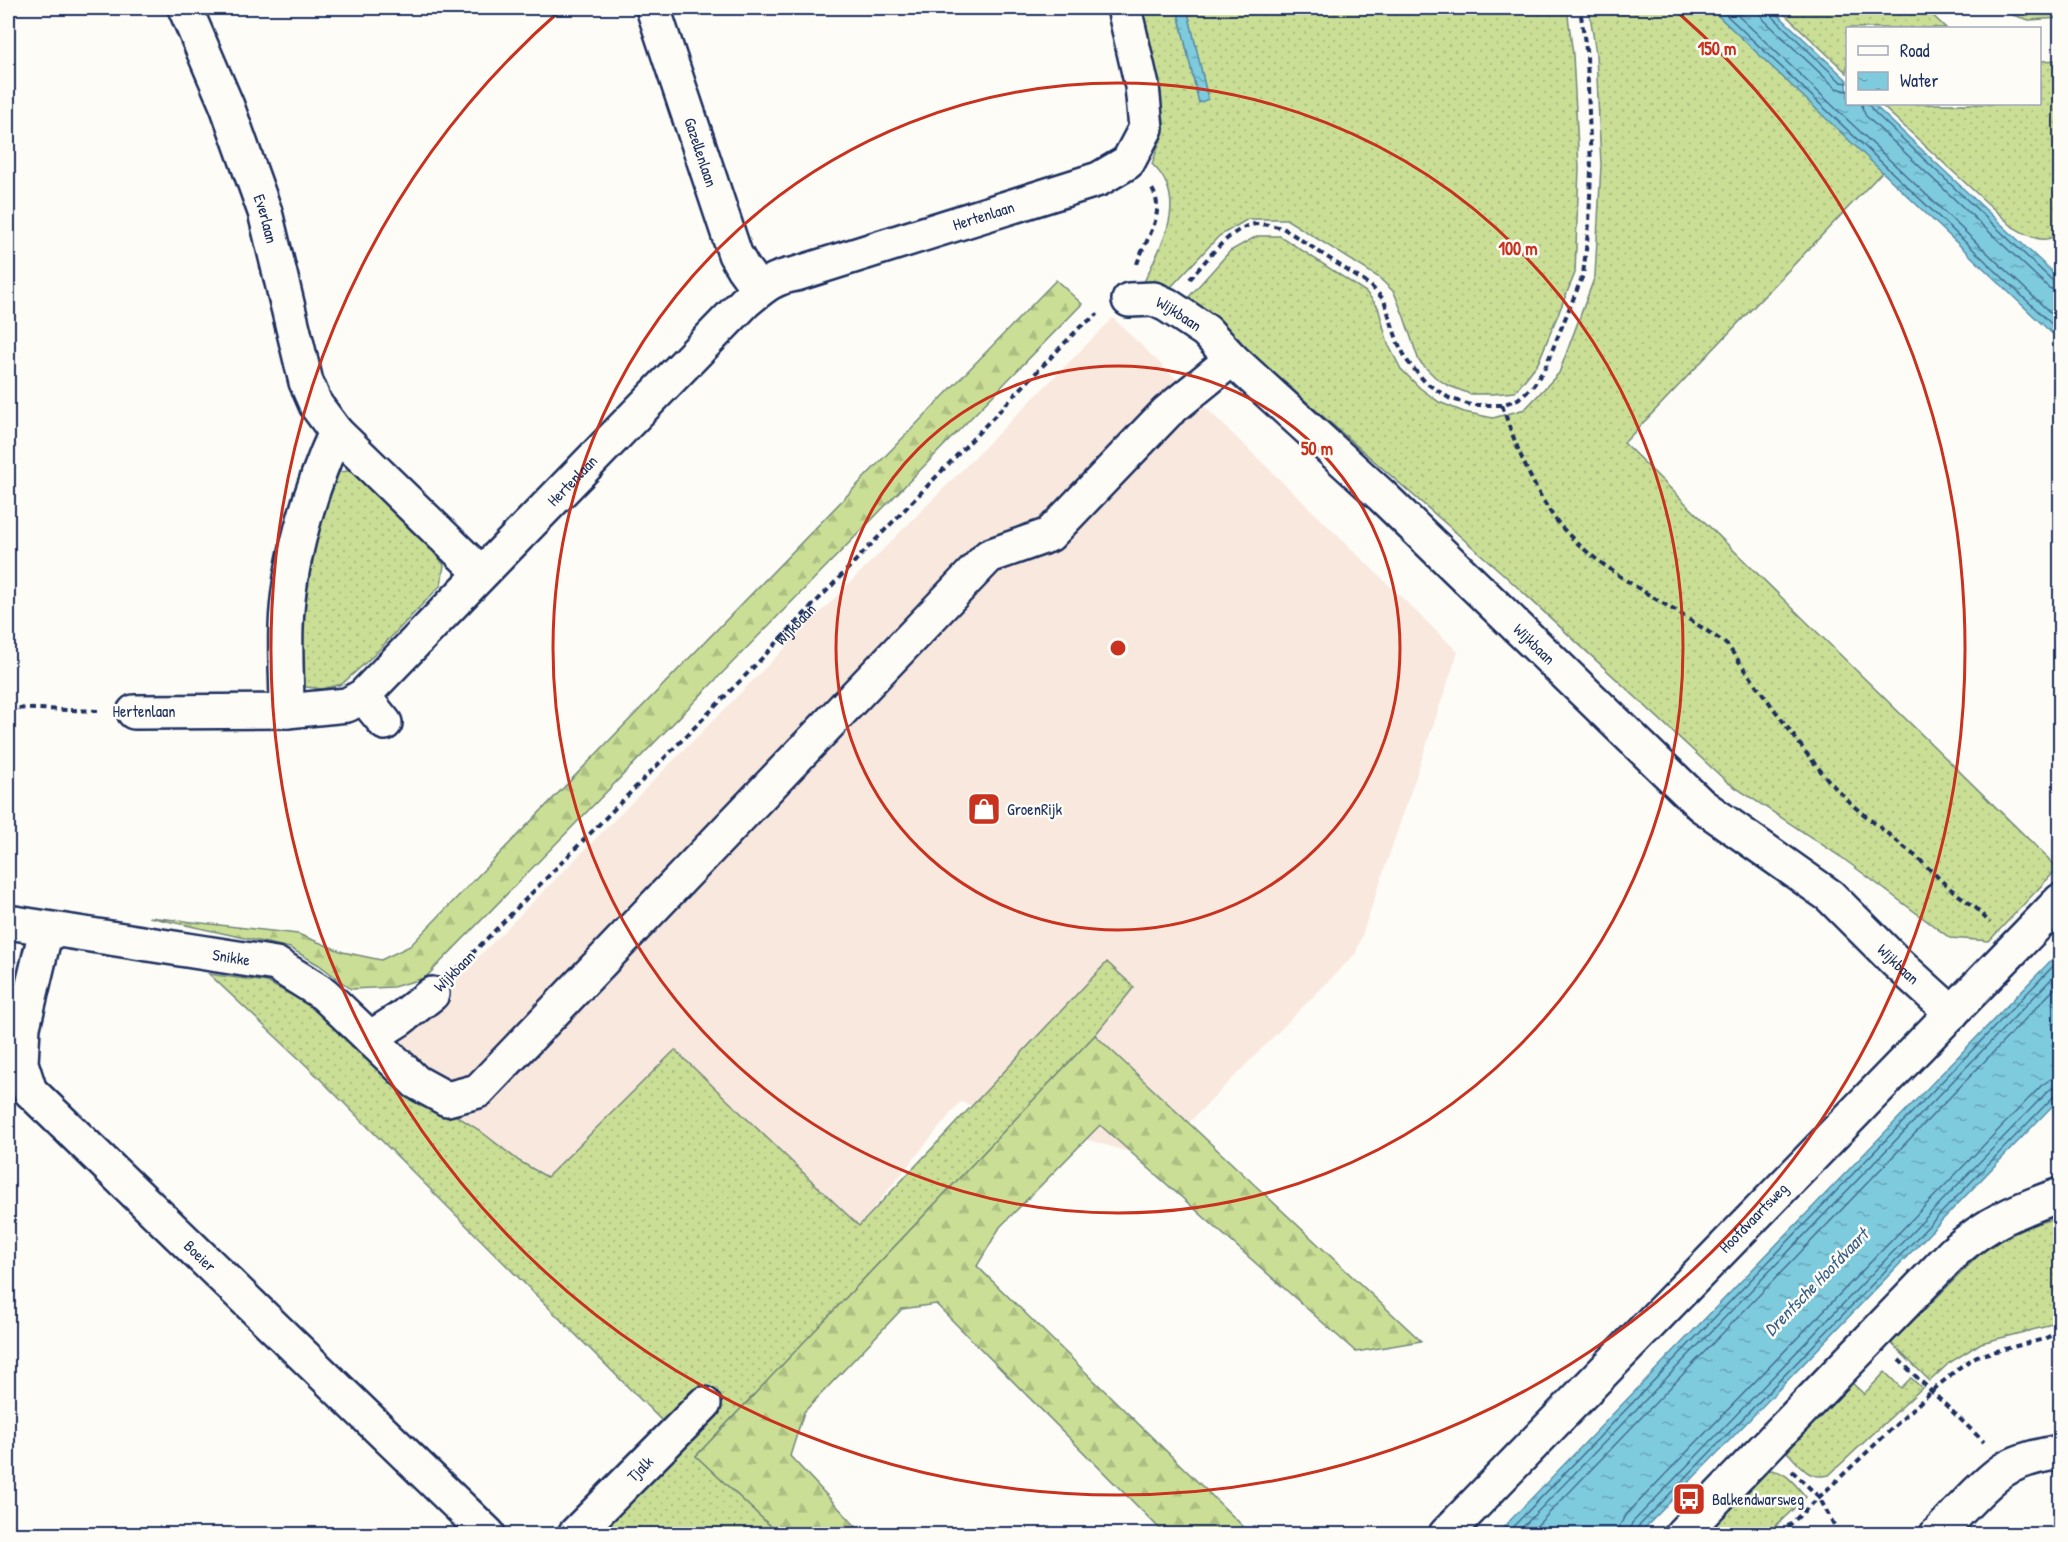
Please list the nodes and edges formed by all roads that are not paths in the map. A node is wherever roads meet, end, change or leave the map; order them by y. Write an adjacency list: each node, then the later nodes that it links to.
1 (185, 8): 7 (street, Everlaan)
2 (652, 8): 4 (street, Gazellenlaan)
3 (1124, 8): 4 (street, Hertenlaan)
4 (759, 290): 8 (street, Hertenlaan)
5 (1129, 300): 6 (street, Wijkbaan)
6 (1232, 359): 17 (street, Wijkbaan); 18 (street, Snikke)
7 (336, 432): 8 (street, Everlaan); 10 (street)
8 (480, 572): 9 (street, Hertenlaan)
9 (363, 696): 10 (street, Hertenlaan); 12 (street)
10 (287, 711): 11 (street, Hertenlaan)
11 (134, 712)
12 (385, 723)
13 (2061, 901): 17 (street, Hoofdvaartsweg)
14 (8, 922): 15 (street, Snikke)
15 (46, 930): 18 (street, Snikke); 22 (street, Boeier)
16 (432, 994): 18 (street, Wijkbaan)
17 (1952, 1013): 24 (street, Hoofdvaartsweg)
18 (369, 1038)
19 (2061, 1195): 25 (street)
20 (704, 1404): 23 (street, Tjalk)
21 (2061, 1452): 26 (street)
22 (488, 1534)
23 (575, 1534)
24 (1446, 1534)
25 (1682, 1534)
26 (1937, 1534)

